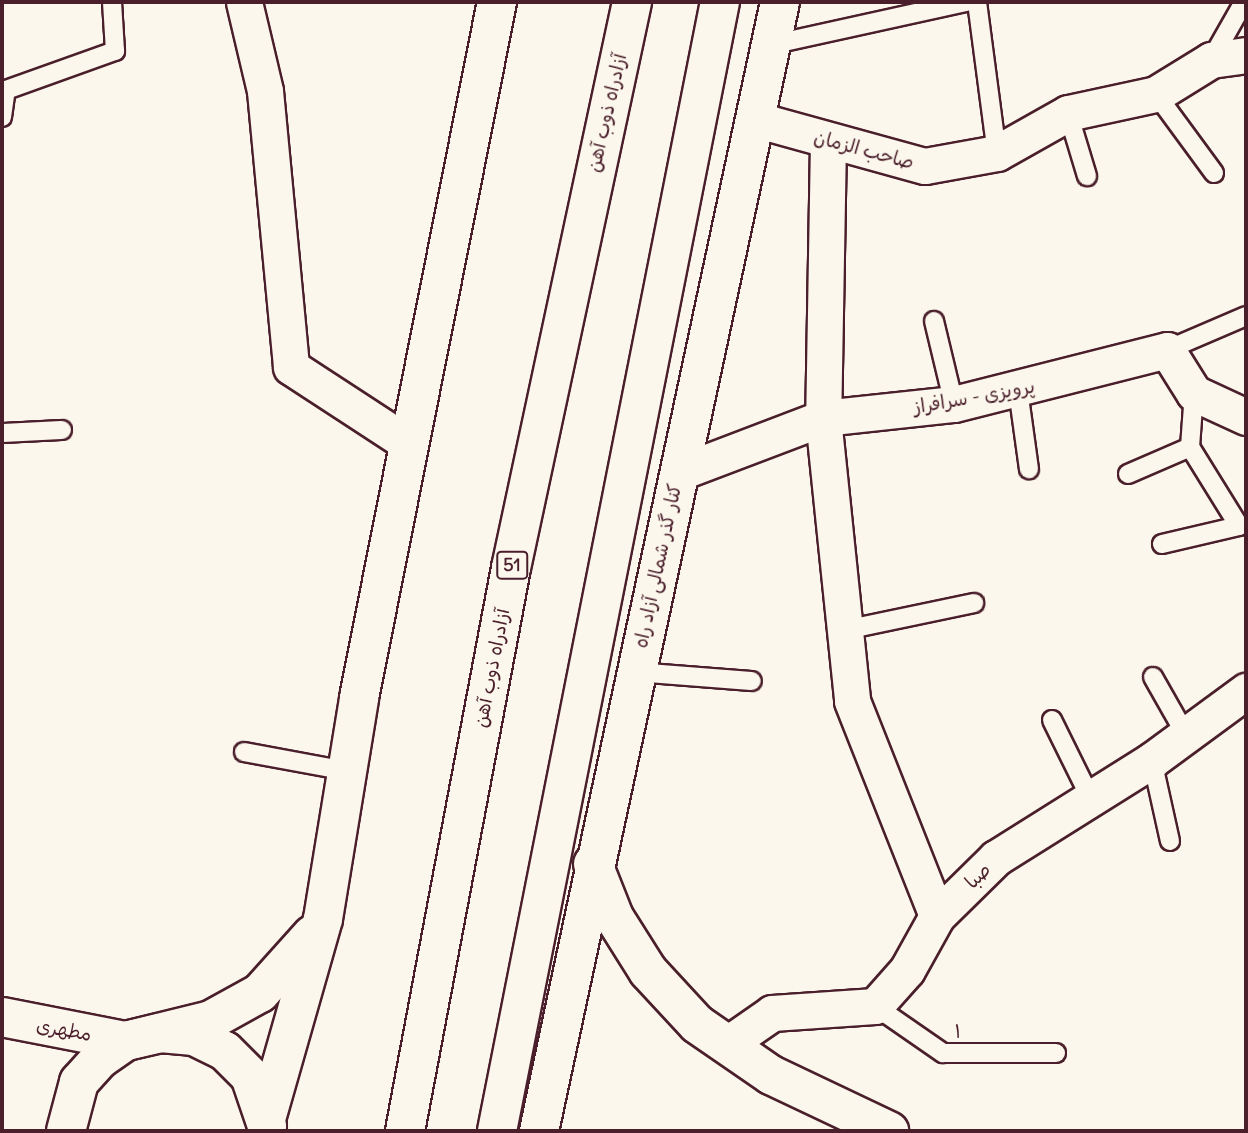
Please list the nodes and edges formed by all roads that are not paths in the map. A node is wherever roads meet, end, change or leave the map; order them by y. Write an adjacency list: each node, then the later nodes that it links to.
1 (113, 2): 15 (lane)
2 (244, 2): 31 (street)
3 (497, 2): 31 (main road)
4 (632, 2): 60 (main road, آزادراه ذوب آهن / 51)
5 (720, 2): 61 (main road)
6 (780, 2): 10 (main road, کنار گذر شمالی آزاد راه)
7 (966, 2): 10 (lane)
8 (977, 2): 18 (lane)
9 (1244, 2): 12 (lane)
10 (770, 45): 16 (main road, کنار گذر شمالی آزاد راه)
11 (1246, 55): 12 (street, صاحب الزمان)
12 (1211, 60): 13 (street, صاحب الزمان)
13 (1156, 94): 14 (street, صاحب الزمان); 19 (lane)
14 (1068, 113): 18 (street, صاحب الزمان); 20 (lane)
15 (2, 117)
16 (754, 119): 17 (street, صاحب الزمان); 34 (main road, کنار گذر شمالی آزاد راه)
17 (828, 141): 18 (street, صاحب الزمان); 28 (street)
18 (997, 153)
19 (1214, 173)
20 (1087, 176)
21 (1246, 316): 23 (lane)
22 (934, 321): 26 (lane)
23 (1167, 350): 24 (street, پرویزی - سرافراز); 25 (street)
24 (1018, 390): 26 (street, پرویزی - سرافراز); 33 (lane)
25 (1194, 393): 27 (street); 32 (lane)
26 (954, 404): 28 (street, پرویزی - سرافراز)
27 (1246, 417)
28 (823, 418): 34 (street, پرویزی - سرافراز); 38 (street)
29 (62, 430): 30 (lane)
30 (2, 433)
31 (409, 444): 47 (main road)
32 (1189, 447): 35 (lane); 36 (lane)
33 (1029, 469)
34 (678, 473): 39 (main road, کنار گذر شمالی آزاد راه)
35 (1128, 474)
36 (1163, 544)
37 (974, 603): 38 (lane)
38 (845, 630): 51 (street)
39 (635, 672): 41 (lane); 50 (main road, کنار گذر شمالی آزاد راه)
40 (1153, 677): 44 (lane)
41 (752, 681)
42 (1246, 691): 44 (street, صبا)
43 (1052, 720): 48 (lane)
44 (1186, 736): 46 (street, صبا)
45 (244, 752): 47 (lane)
46 (1152, 761): 48 (street, صبا); 49 (lane)
47 (347, 771): 52 (main road)
48 (1091, 799): 51 (street, صبا)
49 (1170, 841)
50 (593, 864): 56 (main road); 62 (main road, کنار گذر شمالی آزاد راه)
51 (937, 916): 53 (street, صبا)
52 (323, 919): 55 (main road); 58 (main road)
53 (874, 1006): 56 (street); 57 (lane, ۱)
54 (2, 1017): 55 (main road, مطهری)
55 (126, 1041): 58 (main road); 59 (main road)
56 (726, 1045): 63 (main road)
57 (1056, 1053)
58 (266, 1125)
59 (66, 1131)
60 (405, 1131)
61 (497, 1131)
62 (539, 1131)
63 (889, 1131)

